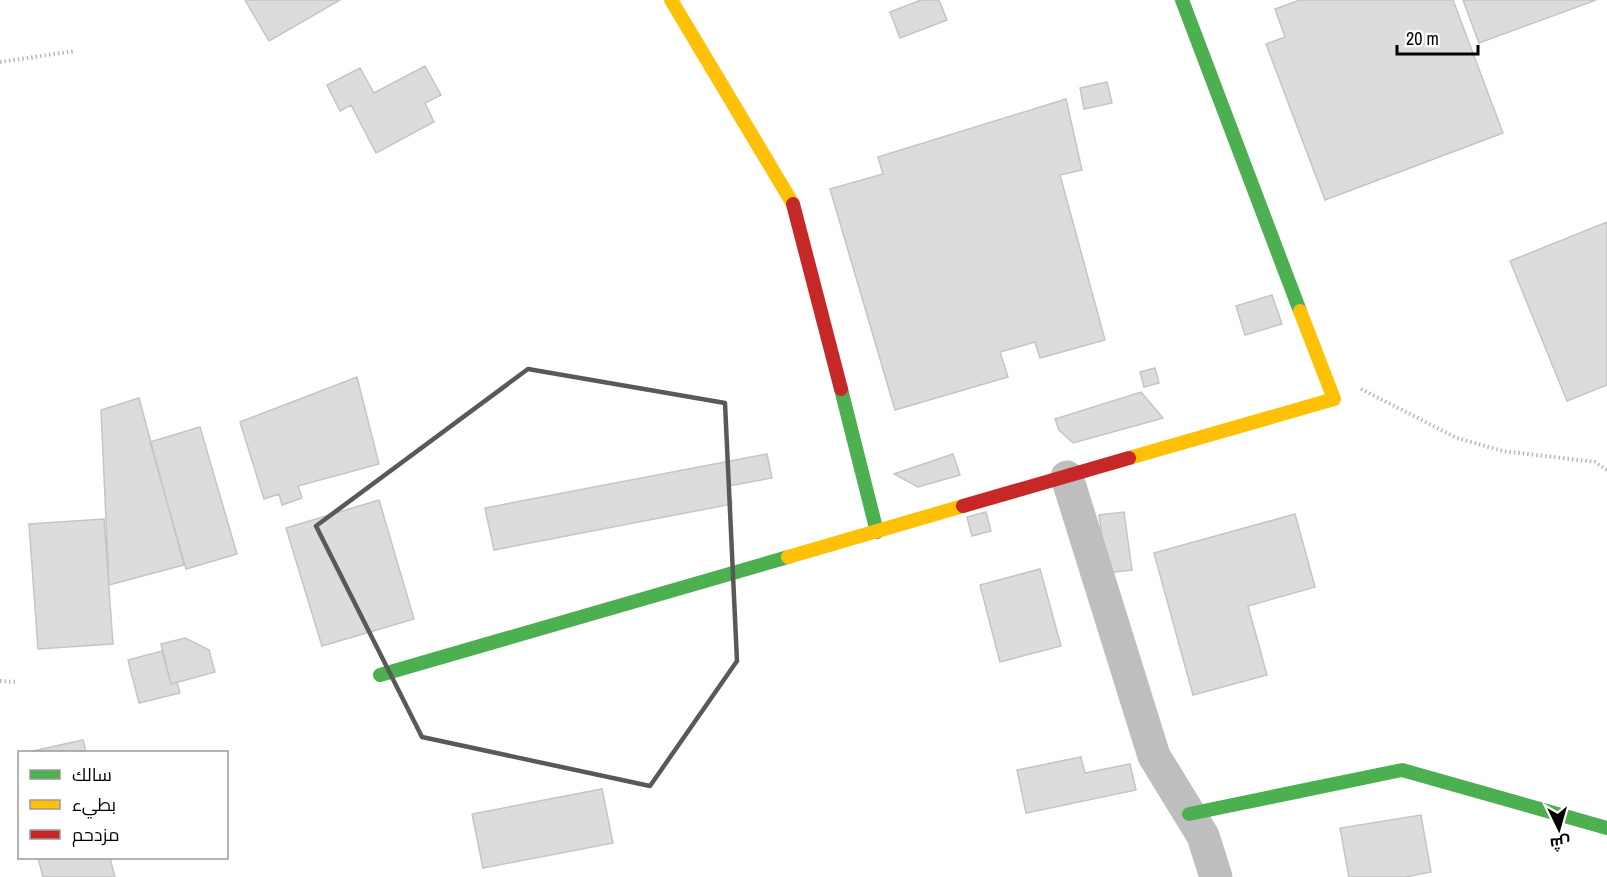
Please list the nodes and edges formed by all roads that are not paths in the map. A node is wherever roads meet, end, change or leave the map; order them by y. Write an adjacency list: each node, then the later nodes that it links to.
1 (671, 0): 4 (street)
2 (1182, 0): 3 (street)
3 (1067, 477): 4 (street); 6 (street)
4 (877, 532): 5 (street)
5 (380, 675)
6 (1189, 814): 7 (street); 8 (street)
7 (1607, 828)
8 (1216, 877)

